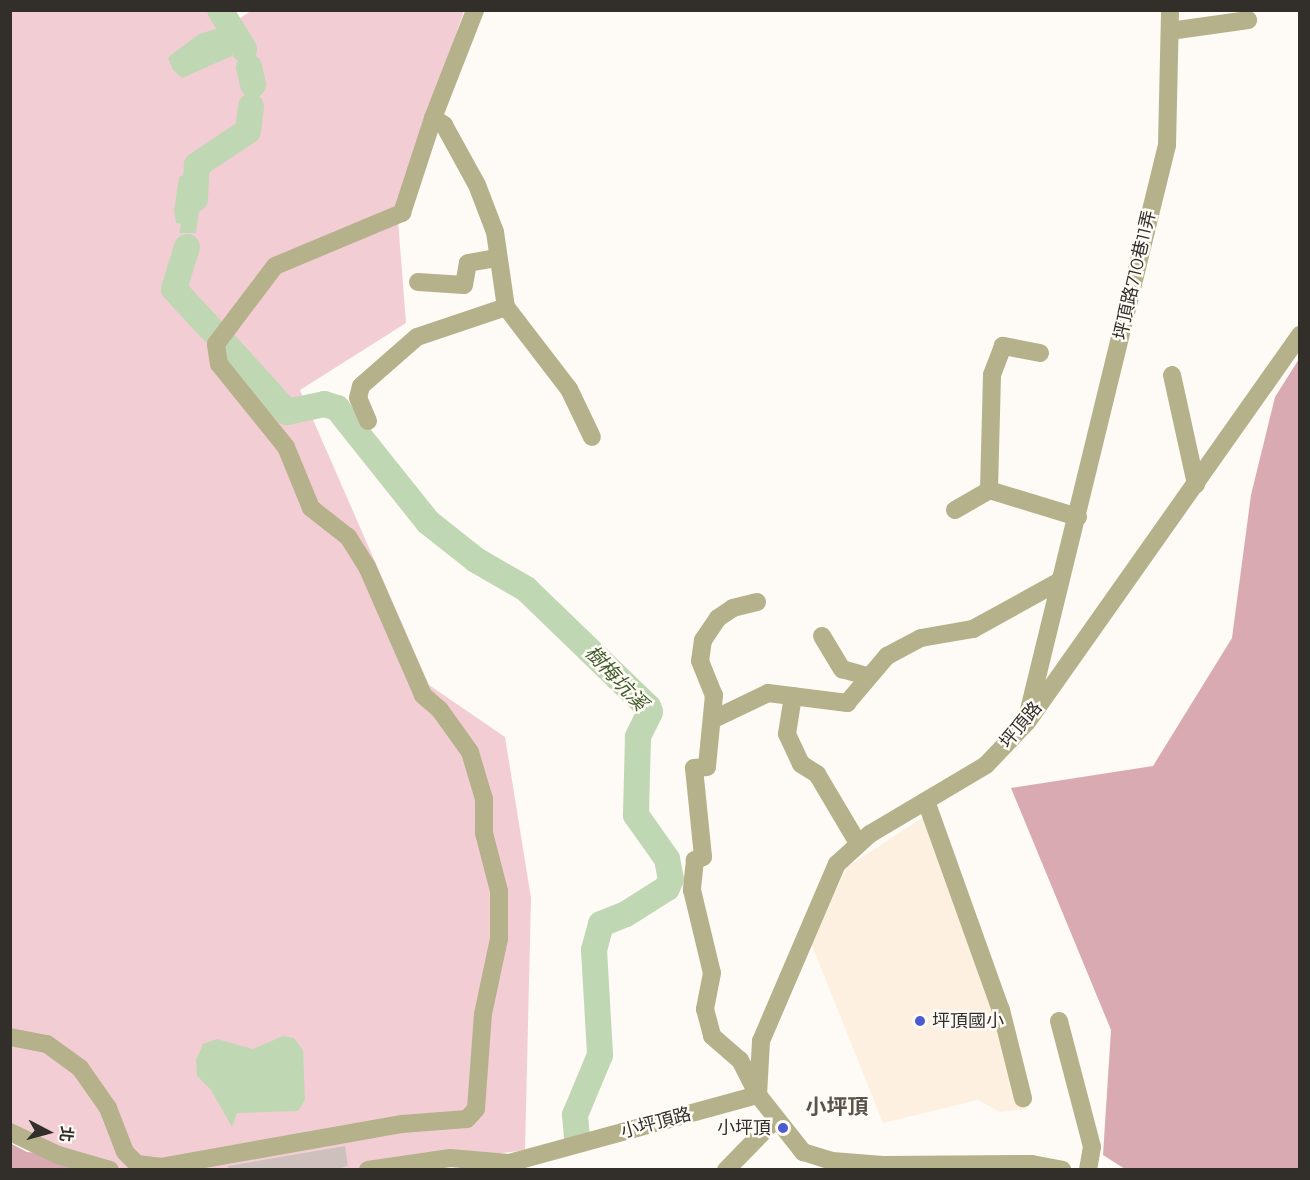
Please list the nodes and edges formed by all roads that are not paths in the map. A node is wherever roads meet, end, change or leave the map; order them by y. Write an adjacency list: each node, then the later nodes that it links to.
1 (475, 10): 5 (street)
2 (1170, 10): 4 (street, 坪頂路710巷11弄)
3 (1248, 20): 4 (street)
4 (1170, 31): 17 (street, 坪頂路710巷11弄)
5 (433, 118): 6 (street); 30 (street)
6 (496, 258): 7 (street); 8 (street)
7 (418, 282)
8 (506, 307): 12 (street); 13 (street)
9 (1299, 335): 14 (street, 坪頂路)
10 (1040, 353): 15 (street)
11 (1172, 375): 14 (street)
12 (368, 421)
13 (592, 436)
14 (1196, 484): 23 (street, 坪頂路)
15 (989, 490): 16 (street); 17 (street)
16 (956, 510)
17 (1078, 517): 18 (street, 坪頂路710巷11弄)
18 (1060, 580): 21 (street, 坪頂路710巷11弄); 22 (street)
19 (757, 602): 25 (street)
20 (822, 636): 22 (street)
21 (1038, 664): 23 (street); 26 (street, 坪頂路710巷11弄)
22 (867, 676): 24 (street)
23 (1054, 684): 26 (street, 坪頂路)
24 (793, 696): 25 (street); 28 (street)
25 (712, 720): 31 (street)
26 (1027, 722): 27 (street, 坪頂路)
27 (926, 801): 28 (street, 坪頂路); 32 (street)
28 (858, 843): 31 (street, 坪頂路)
29 (1059, 1021): 41 (street)
30 (10, 1036)
31 (758, 1095): 33 (street); 35 (street, 小坪頂路)
32 (1023, 1098)
33 (776, 1119): 36 (street); 39 (street)
34 (10, 1132): 37 (street)
35 (390, 1167): 38 (street, 小坪頂路)
36 (1032, 1167): 40 (street)
37 (110, 1170)
38 (368, 1170)
39 (726, 1170)
40 (1062, 1170)
41 (1088, 1170)

